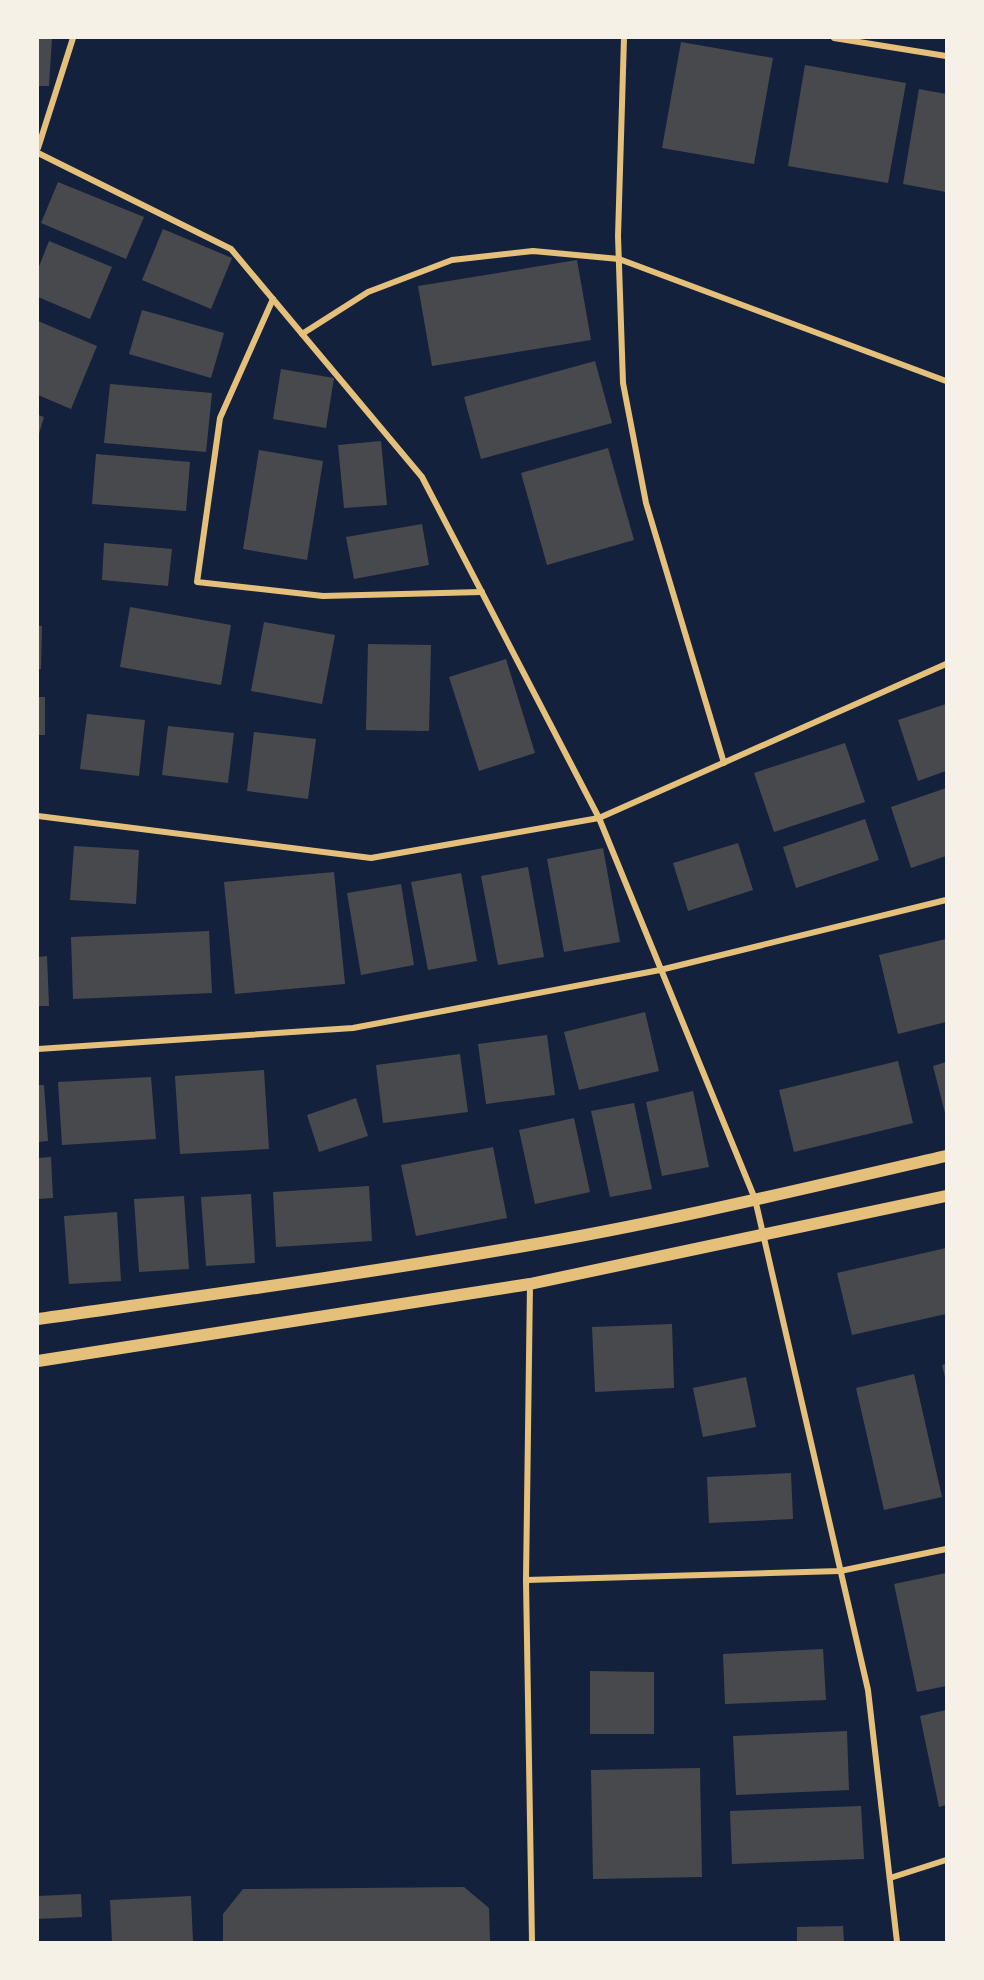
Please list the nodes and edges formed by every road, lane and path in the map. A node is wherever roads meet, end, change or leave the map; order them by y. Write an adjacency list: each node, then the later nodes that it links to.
1 (73, 38): 5 (street)
2 (624, 38): 7 (street)
3 (834, 38): 4 (street)
4 (946, 57)
5 (38, 148)
6 (38, 153): 8 (street)
7 (619, 259): 9 (street); 10 (street); 13 (street)
8 (273, 299): 9 (street); 11 (street)
9 (302, 334): 11 (street)
10 (946, 381)
11 (482, 592): 15 (street)
12 (946, 664): 13 (street)
13 (724, 763): 15 (street)
14 (38, 816): 15 (street)
15 (599, 818): 17 (street)
16 (946, 900): 17 (street)
17 (660, 970): 18 (street); 21 (street)
18 (38, 1049)
19 (946, 1156): 21 (main road)
20 (946, 1196): 22 (main road)
21 (755, 1199): 22 (street); 24 (main road)
22 (764, 1235): 23 (main road); 27 (street)
23 (530, 1284): 25 (main road); 28 (street)
24 (38, 1319)
25 (38, 1361)
26 (946, 1549): 27 (street)
27 (840, 1571): 28 (street); 30 (street)
28 (526, 1580): 31 (street)
29 (946, 1860): 30 (street)
30 (890, 1878): 32 (street)
31 (532, 1942)
32 (897, 1942)

